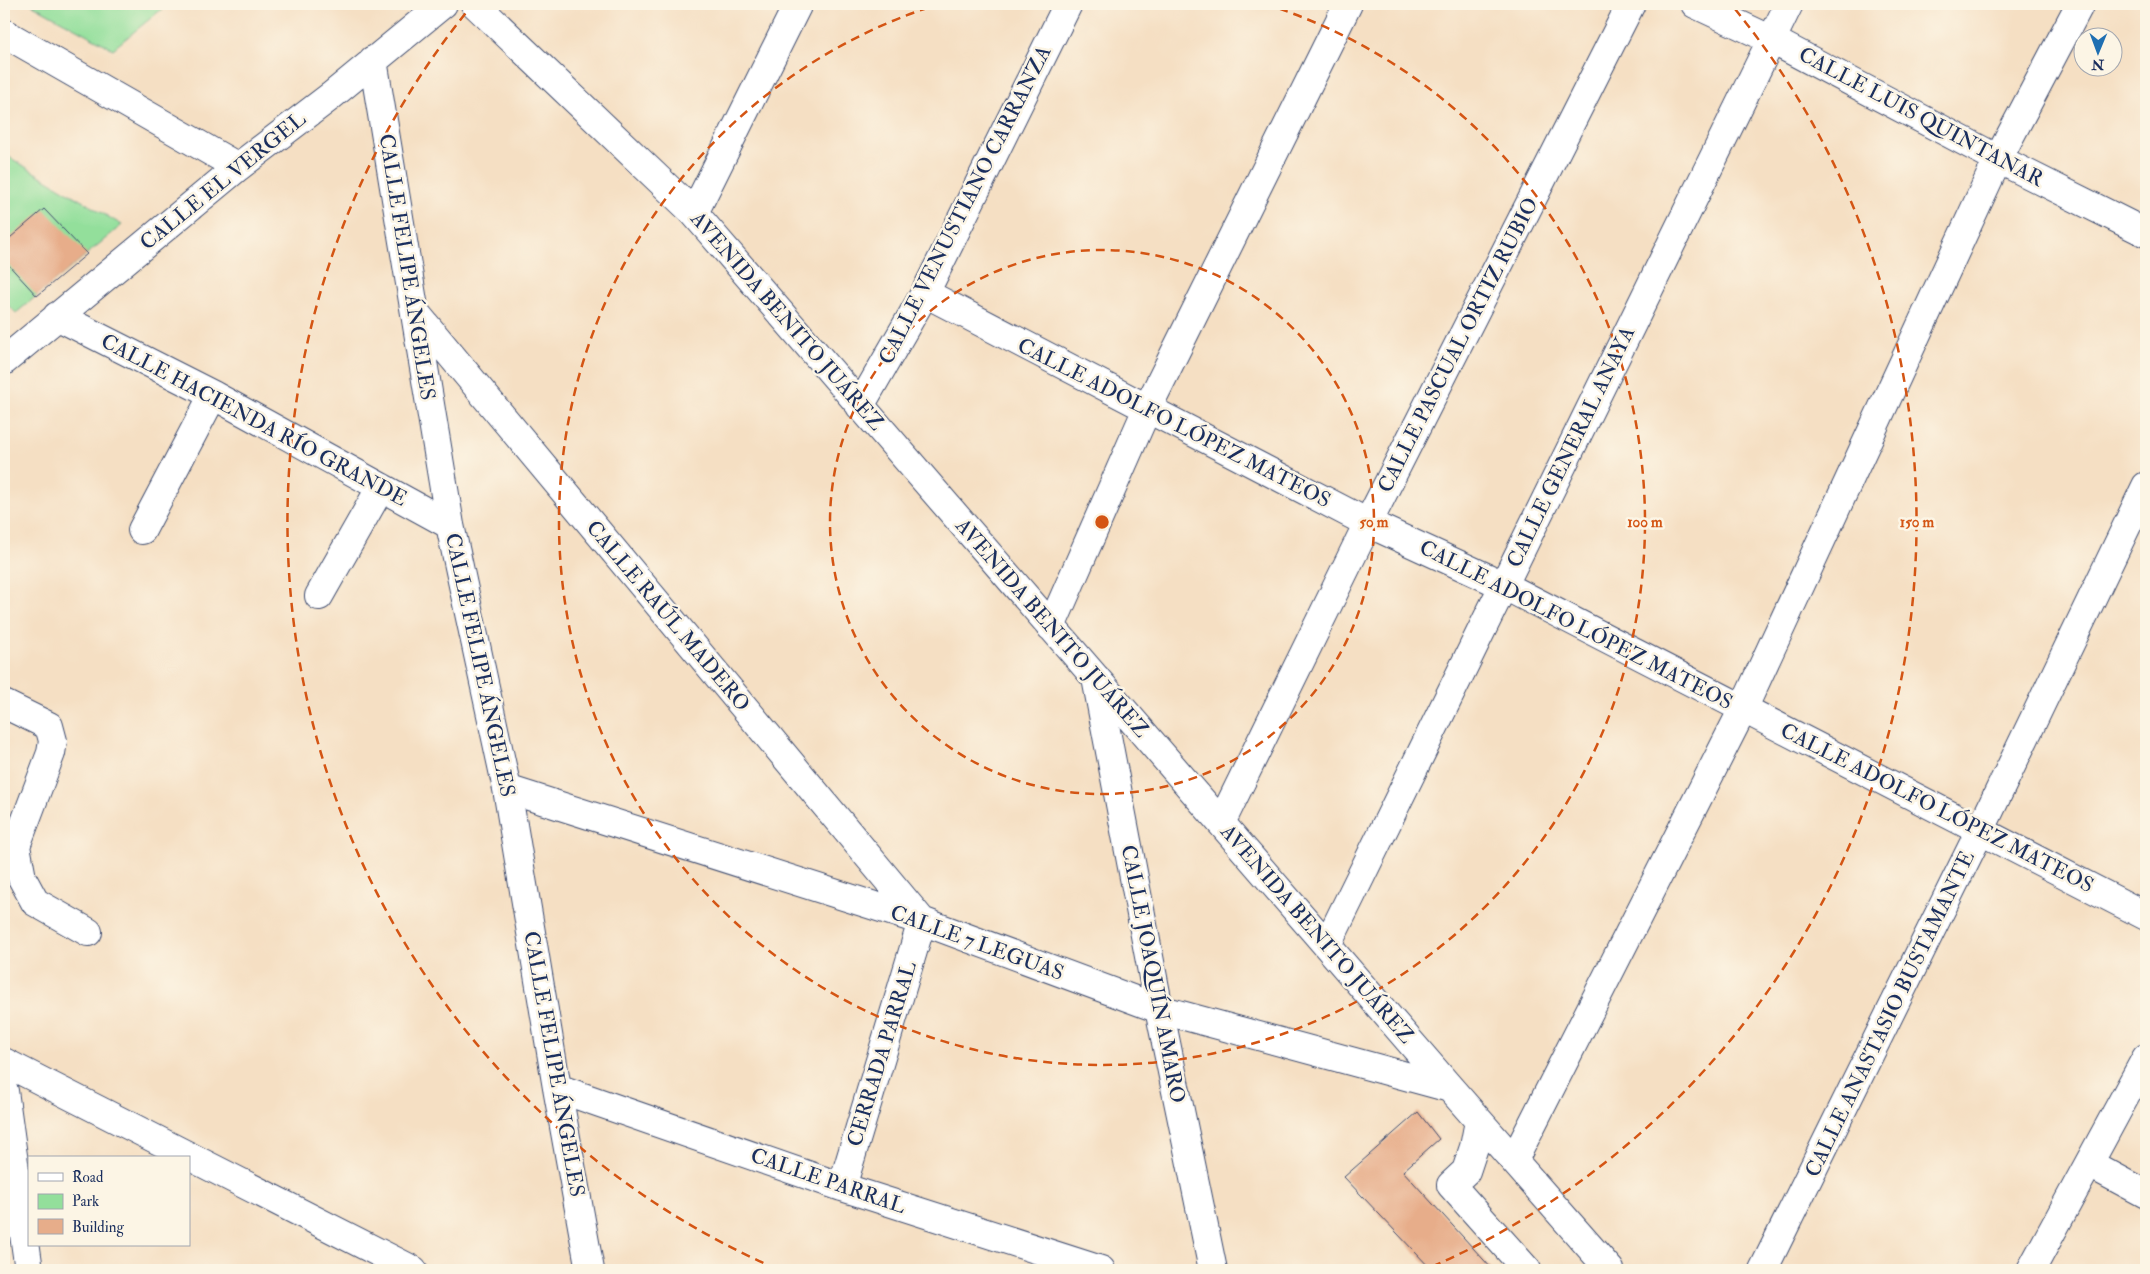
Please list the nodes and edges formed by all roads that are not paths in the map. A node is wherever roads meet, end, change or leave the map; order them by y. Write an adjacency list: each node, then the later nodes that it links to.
1 (443, 4): 12 (street, CALLE EL VERGEL)
2 (476, 4): 15 (street, AVENIDA BENITO JUÁREZ)
3 (798, 4): 15 (street)
4 (1068, 4): 17 (street, CALLE VENUSTIANO CARRANZA)
5 (1348, 4): 23 (street)
6 (1631, 4): 26 (street, CALLE PASCUAL ORTIZ RUBIO)
7 (1694, 4): 11 (street, CALLE LUIS QUINTANAR)
8 (1789, 4): 11 (street, CALLE GENERAL ANAYA)
9 (2080, 4): 13 (street)
10 (4, 33): 14 (street)
11 (1772, 40): 13 (street, CALLE LUIS QUINTANAR); 29 (street, CALLE GENERAL ANAYA)
12 (373, 60): 14 (street, CALLE EL VERGEL); 18 (street, CALLE FELIPE ÁNGELES)
13 (1998, 159): 16 (street, CALLE LUIS QUINTANAR); 34 (street)
14 (238, 167): 19 (street, CALLE EL VERGEL)
15 (694, 213): 22 (street, AVENIDA BENITO JUÁREZ)
16 (2146, 233)
17 (925, 293): 22 (street, CALLE VENUSTIANO CARRANZA); 23 (street, CALLE ADOLFO LÓPEZ MATEOS)
18 (414, 311): 27 (street, CALLE FELIPE ÁNGELES); 40 (street, CALLE RAÚL MADERO)
19 (57, 316): 20 (street, CALLE EL VERGEL); 21 (street, CALLE HACIENDA RÍO GRANDE)
20 (4, 361)
21 (213, 396): 25 (street, CALLE HACIENDA RÍO GRANDE); 28 (street)
22 (860, 406): 31 (street, AVENIDA BENITO JUÁREZ)
23 (1147, 409): 26 (street, CALLE ADOLFO LÓPEZ MATEOS); 31 (street)
24 (2146, 486): 37 (street, CALLE ANASTASIO BUSTAMANTE)
25 (381, 487): 27 (street, CALLE HACIENDA RÍO GRANDE); 30 (street)
26 (1368, 523): 29 (street, CALLE ADOLFO LÓPEZ MATEOS); 36 (street, CALLE PASCUAL ORTIZ RUBIO)
27 (450, 525): 35 (street, CALLE FELIPE ÁNGELES)
28 (142, 530)
29 (1503, 585): 34 (street, CALLE ADOLFO LÓPEZ MATEOS); 42 (street, CALLE GENERAL ANAYA)
30 (319, 596)
31 (1051, 627): 32 (street, AVENIDA BENITO JUÁREZ)
32 (1096, 677): 36 (street, AVENIDA BENITO JUÁREZ); 43 (street, CALLE JOAQUÍN AMARO)
33 (4, 704): 38 (street)
34 (1743, 708): 37 (street, CALLE ADOLFO LÓPEZ MATEOS); 52 (street)
35 (507, 789): 40 (street, CALLE 7 LEGUAS); 46 (street, CALLE FELIPE ÁNGELES)
36 (1221, 823): 42 (street, AVENIDA BENITO JUÁREZ)
37 (1980, 831): 39 (street, CALLE ADOLFO LÓPEZ MATEOS); 63 (street, CALLE ANASTASIO BUSTAMANTE)
38 (10, 846): 41 (street)
39 (2146, 916)
40 (922, 921): 43 (street, CALLE 7 LEGUAS); 54 (street, CERRADA PARRAL)
41 (88, 932)
42 (1327, 945): 47 (street, AVENIDA BENITO JUÁREZ)
43 (1159, 1009): 47 (street, CALLE 7 LEGUAS); 60 (street, CALLE JOAQUÍN AMARO)
44 (2146, 1058): 53 (street)
45 (4, 1062): 50 (street)
46 (557, 1088): 54 (street, CALLE PARRAL); 58 (street, CALLE FELIPE ÁNGELES)
47 (1450, 1088): 49 (street, AVENIDA BENITO JUÁREZ)
48 (4, 1091): 56 (street)
49 (1479, 1121): 52 (street, AVENIDA BENITO JUÁREZ); 61 (street)
50 (189, 1156)
51 (190, 1157): 57 (street)
52 (1514, 1160): 62 (street, AVENIDA BENITO JUÁREZ)
53 (2090, 1164): 55 (street); 64 (street)
54 (842, 1187): 59 (street, CALLE PARRAL)
55 (2146, 1194)
56 (29, 1270)
57 (413, 1270)
58 (590, 1270)
59 (1101, 1270)
60 (1212, 1270)
61 (1527, 1270)
62 (1610, 1270)
63 (1763, 1270)
64 (2031, 1270)

